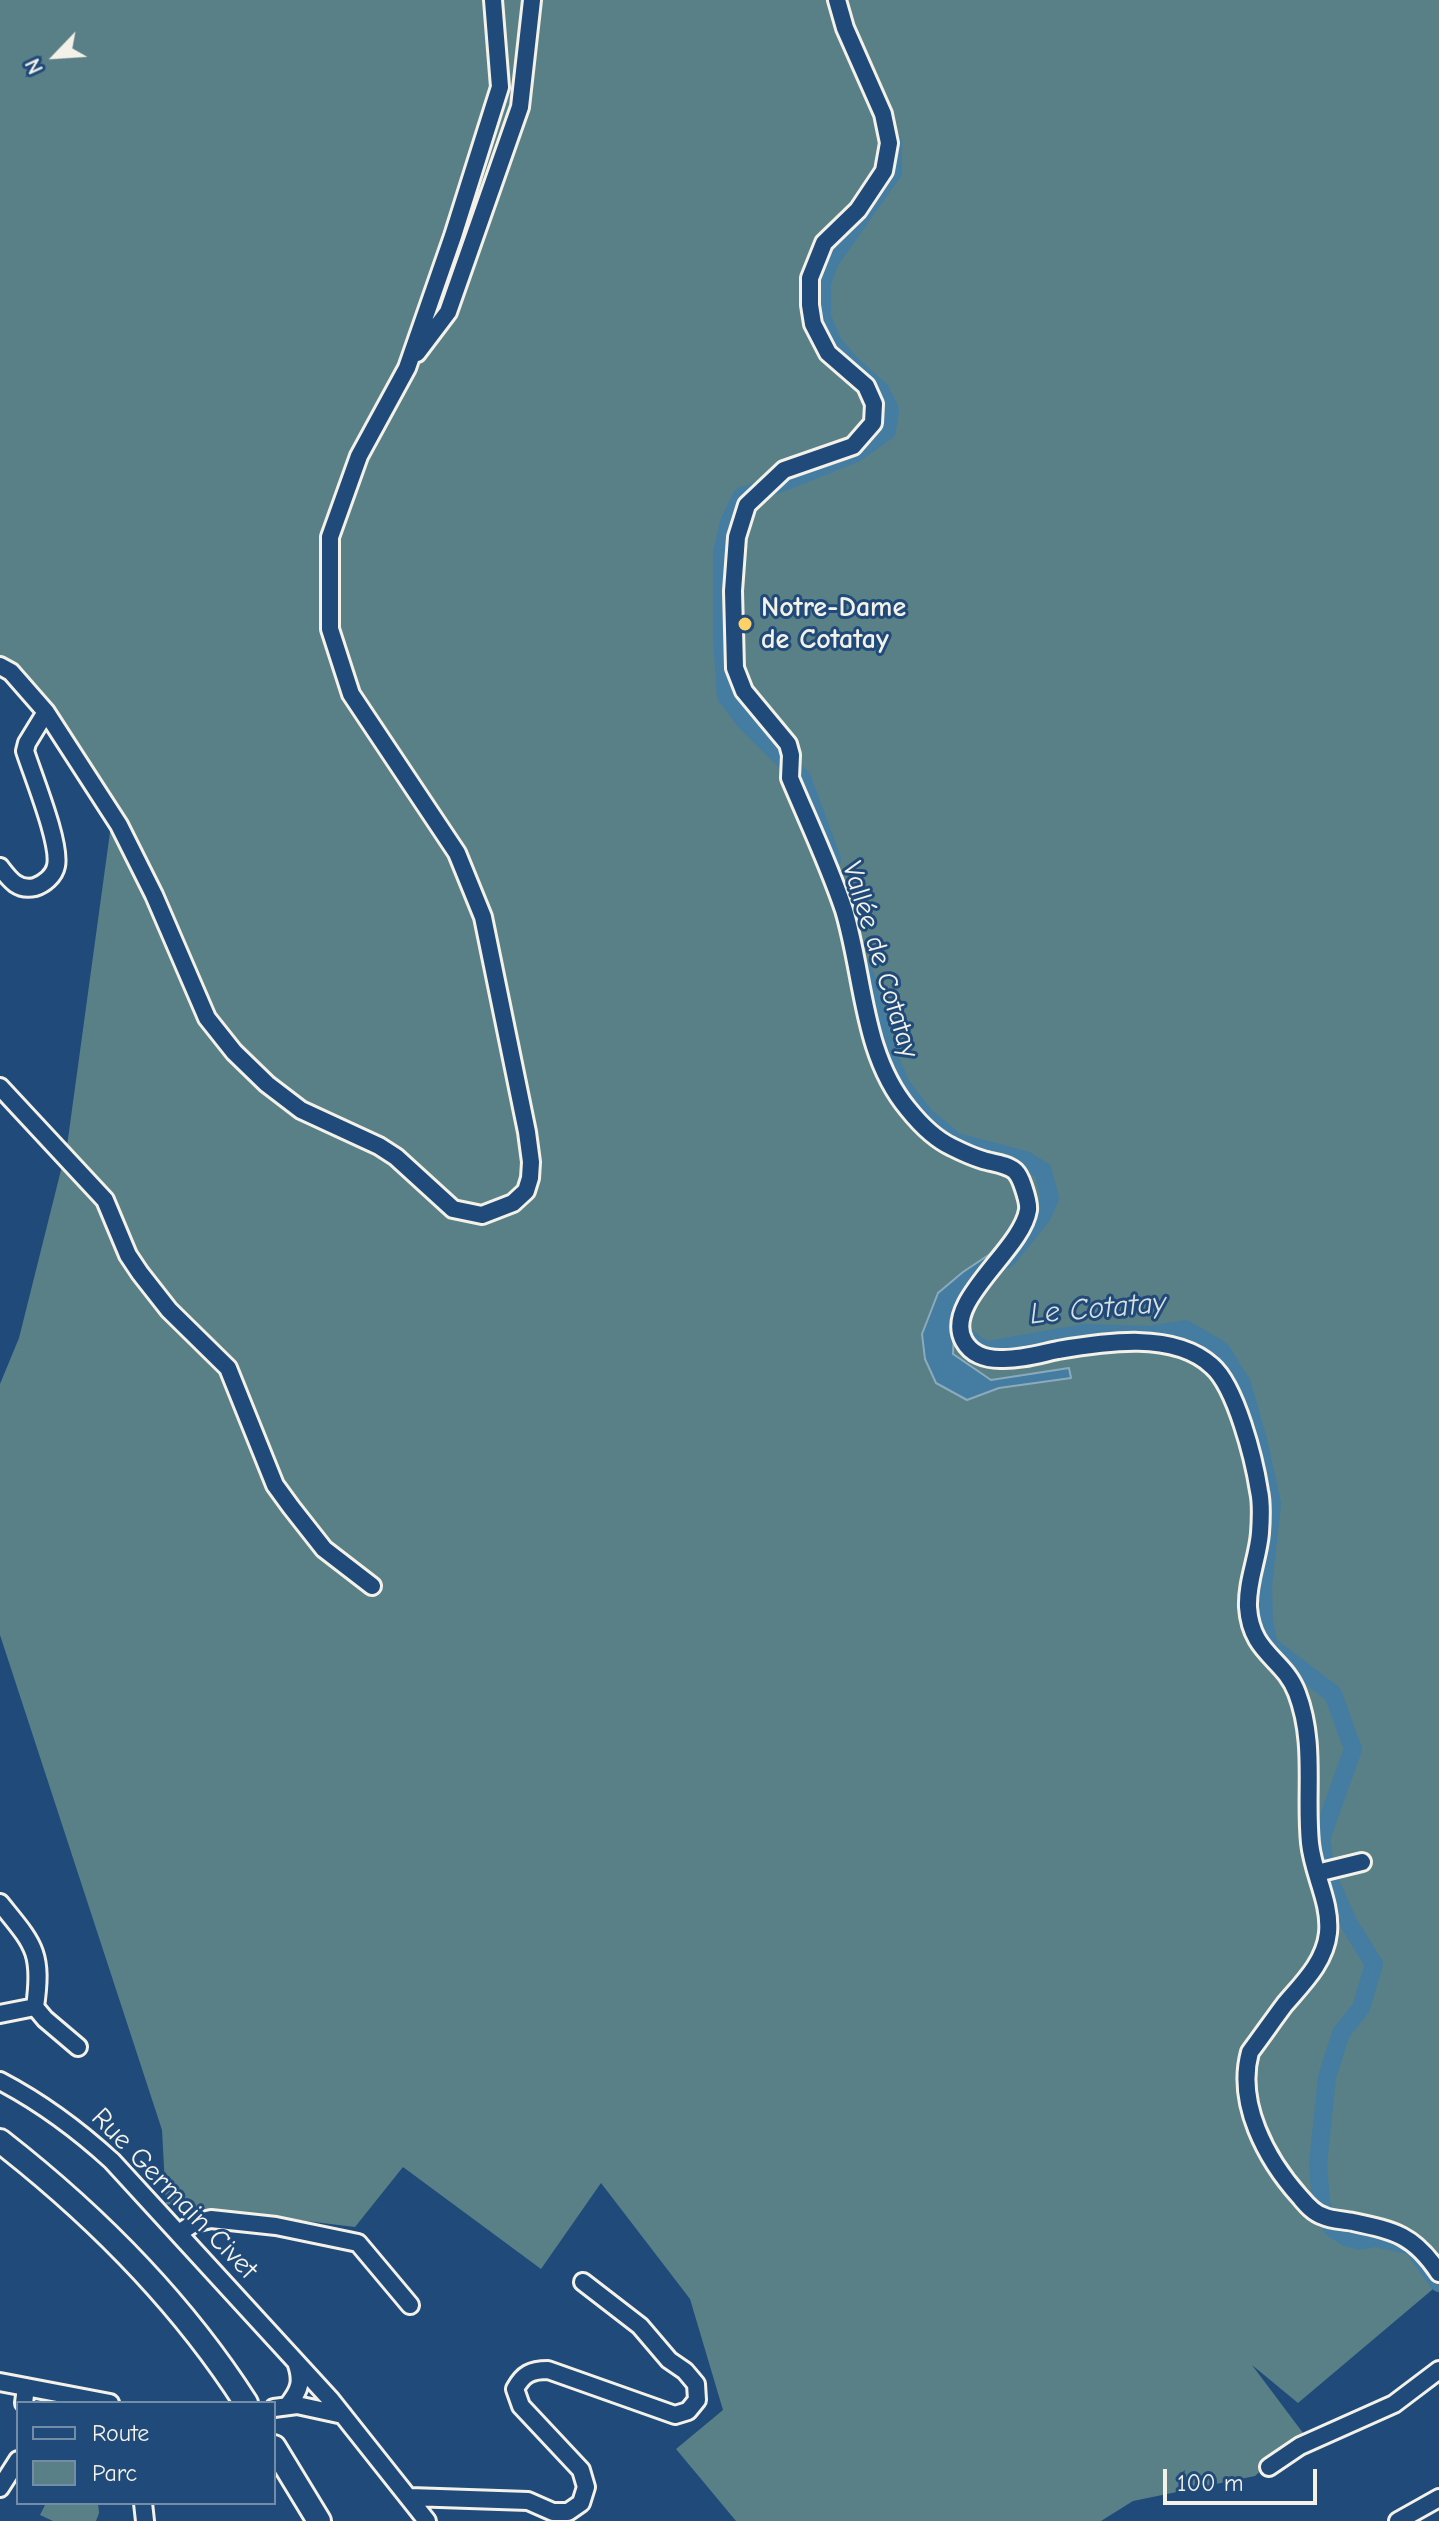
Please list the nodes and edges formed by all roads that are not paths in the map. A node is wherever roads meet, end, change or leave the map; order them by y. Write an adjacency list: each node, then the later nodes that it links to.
1 (493, 0): 4 (street)
2 (532, 0): 4 (street)
3 (837, 0): 11 (street, Vallée de Cotatay)
4 (407, 368): 6 (street)
5 (0, 666): 6 (street)
6 (46, 712): 7 (street)
7 (0, 867)
8 (0, 1087): 9 (street)
9 (372, 1586)
10 (1362, 1862): 11 (street)
11 (1323, 1871): 20 (street, Vallée de Cotatay)
12 (0, 1903): 13 (street)
13 (35, 2007): 14 (street); 15 (street)
14 (0, 2014)
15 (78, 2047)
16 (0, 2081): 19 (street, Rue Germain Civet)
17 (0, 2141): 29 (highway)
18 (0, 2159): 28 (highway)
19 (179, 2233): 22 (street); 23 (street, Rue Germain Civet)
20 (1439, 2273)
21 (583, 2282): 37 (street)
22 (410, 2305)
23 (296, 2361): 30 (street); 31 (street, Rue Germain Civet)
24 (1439, 2370): 34 (street)
25 (0, 2382): 26 (street)
26 (25, 2395): 27 (street)
27 (89, 2401)
28 (230, 2401)
29 (245, 2401)
30 (280, 2407): 31 (street)
31 (343, 2415): 37 (street, Rue Germain Civet)
32 (276, 2450): 40 (highway)
33 (16, 2463): 36 (street)
34 (1269, 2467)
35 (276, 2475): 39 (highway)
36 (0, 2488)
37 (410, 2497): 41 (street, Rue Germain Civet)
38 (1439, 2498): 42 (street)
39 (303, 2521)
40 (319, 2521)
41 (427, 2521)
42 (1398, 2521)

